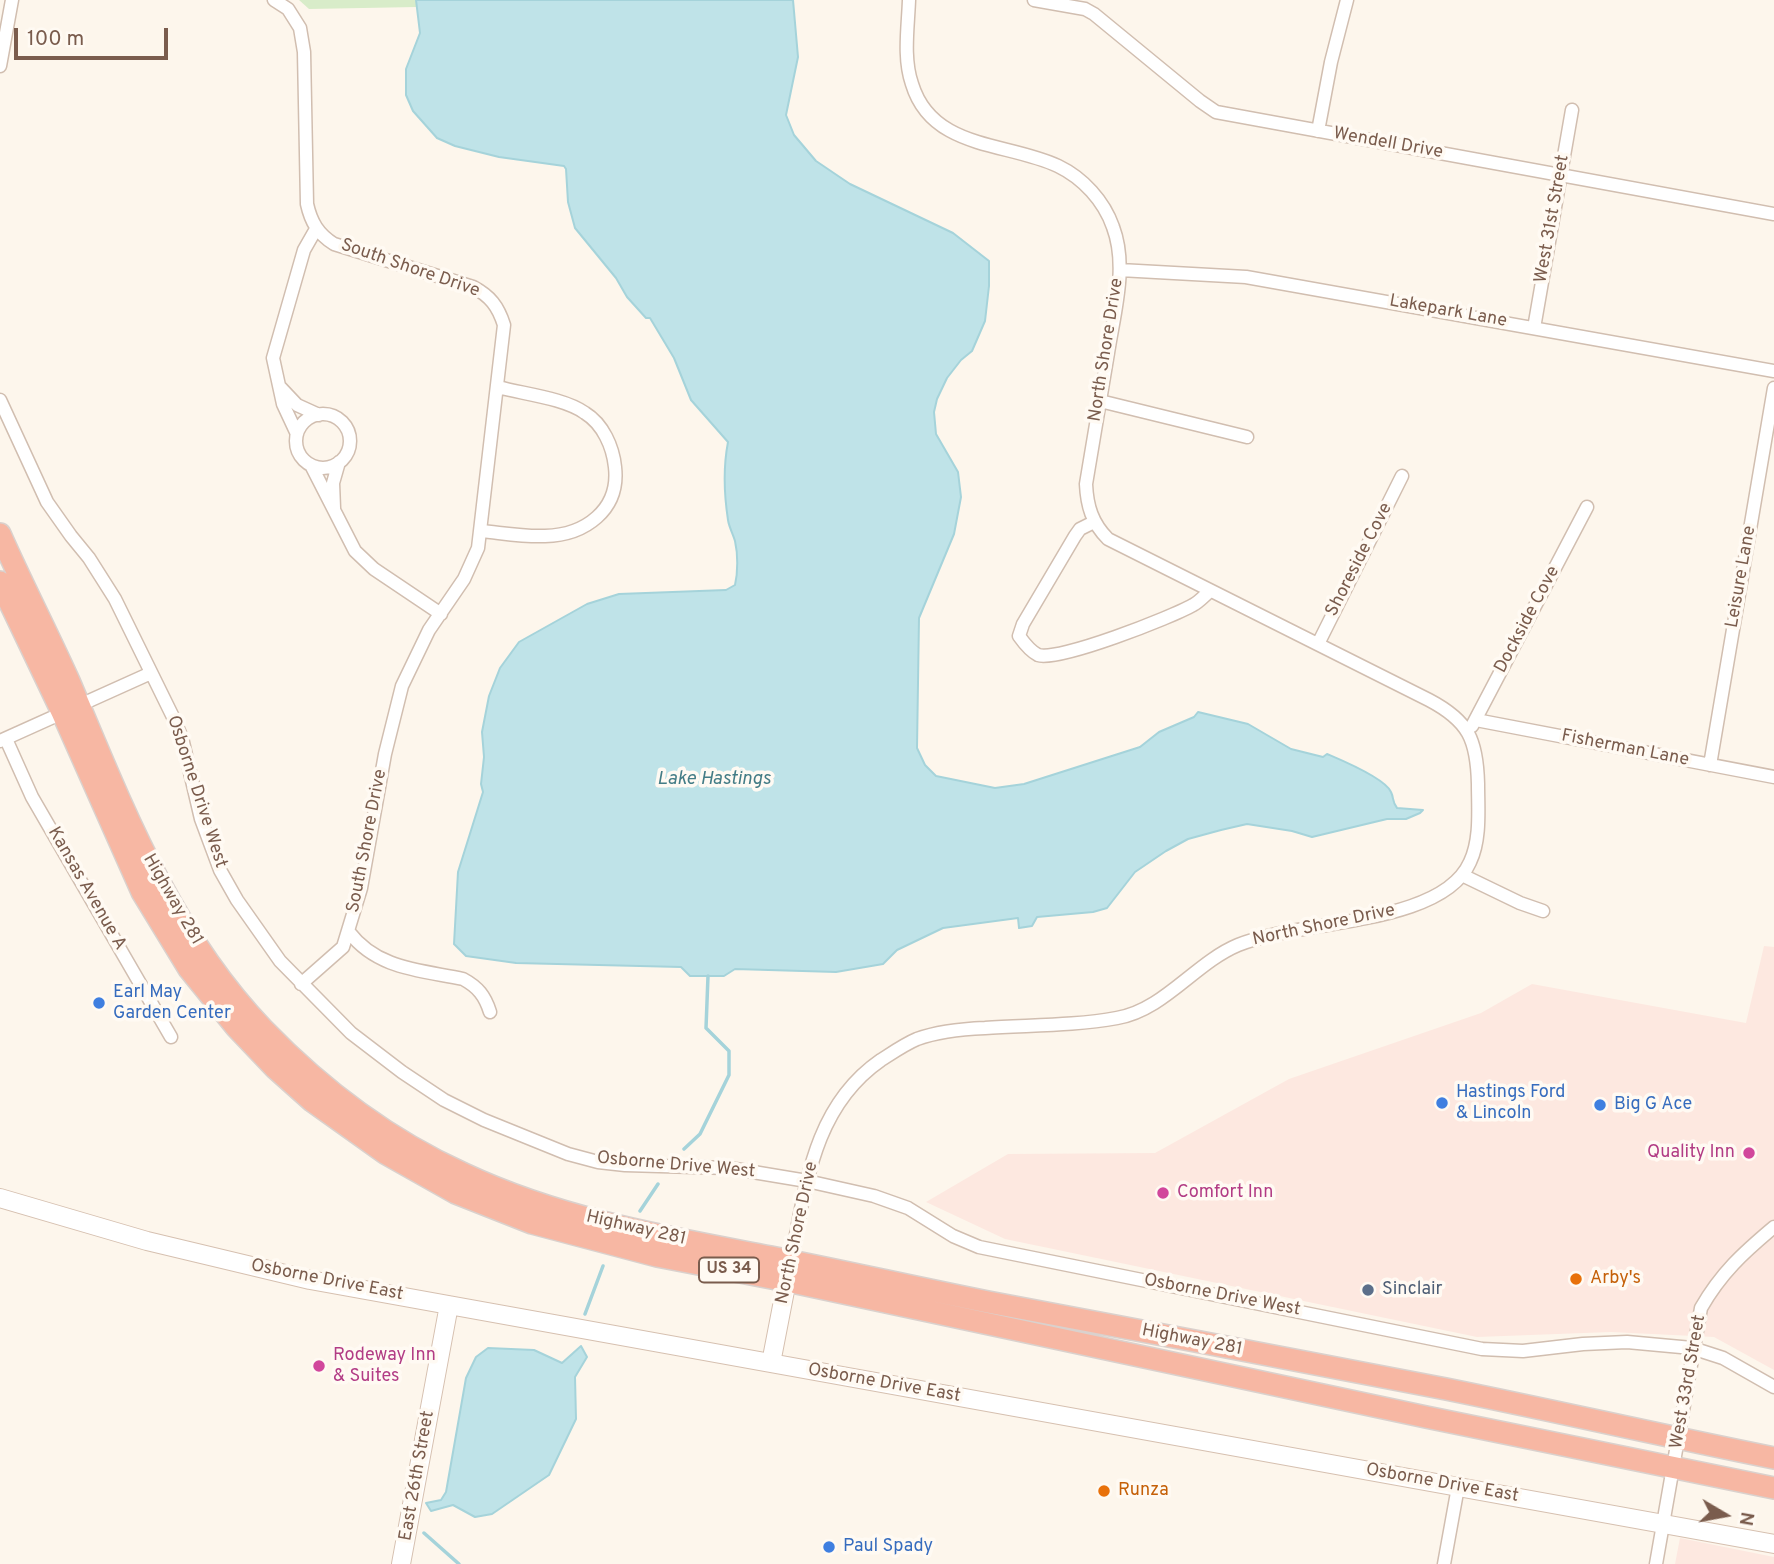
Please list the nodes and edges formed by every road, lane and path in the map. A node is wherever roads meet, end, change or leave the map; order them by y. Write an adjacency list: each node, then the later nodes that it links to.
1 (12, 0): 6 (street)
2 (274, 0): 11 (street)
3 (909, 0): 12 (street, North Shore Drive)
4 (1034, 0): 8 (street, Wendell Drive)
5 (1347, 0): 8 (street)
6 (0, 66)
7 (1573, 110): 9 (street, West 31st Street)
8 (1318, 131): 9 (street, Wendell Drive)
9 (1561, 176): 10 (street, Wendell Drive); 13 (street, West 31st Street)
10 (1774, 214)
11 (316, 229): 15 (street); 16 (street, South Shore Drive)
12 (1120, 270): 13 (street, Lakepark Lane); 19 (street, North Shore Drive)
13 (1534, 328): 14 (street, Lakepark Lane)
14 (1774, 371)
15 (278, 384): 20 (street); 21 (street)
16 (498, 387): 29 (street, South Shore Drive); 29 (street)
17 (1774, 388): 40 (street, Leisure Lane)
18 (0, 400): 35 (street, Osborne Drive West)
19 (1100, 401): 22 (street); 28 (street, North Shore Drive)
20 (319, 415): 21 (street); 23 (street)
21 (298, 434): 24 (street)
22 (1247, 437)
23 (339, 462): 24 (street); 27 (street)
24 (311, 465): 27 (street)
25 (1402, 476): 34 (street, Shoreside Cove)
26 (1587, 507): 37 (street, Dockside Cove)
27 (334, 508): 33 (street)
28 (1094, 522): 32 (street); 32 (street)
29 (481, 531): 33 (street, South Shore Drive)
30 (0, 534): 36 (highway, Highway 281 / US 34)
31 (0, 582): 36 (highway, Highway 281 / US 34)
32 (1210, 591): 34 (street)
33 (441, 614): 44 (street, South Shore Drive)
34 (1318, 644): 38 (street)
35 (151, 673): 36 (street); 45 (street, Osborne Drive West)
36 (70, 709): 39 (street); 51 (highway, Highway 281 / US 34)
37 (1476, 720): 38 (street, Dockside Cove); 40 (street, Fisherman Lane)
38 (1469, 733): 42 (street)
39 (3, 740): 47 (street, Kansas Avenue A)
40 (1710, 765): 41 (street, Fisherman Lane)
41 (1774, 776)
42 (1462, 875): 43 (street); 48 (street, North Shore Drive)
43 (1543, 911)
44 (348, 932): 45 (street, South Shore Drive); 46 (street)
45 (301, 984): 48 (street, Osborne Drive West)
46 (490, 1012)
47 (172, 1037)
48 (807, 1181): 51 (street, North Shore Drive); 53 (street, Osborne Drive West)
49 (0, 1198): 52 (street, Osborne Drive East)
50 (1774, 1227): 53 (street, West 33rd Street)
51 (789, 1271): 54 (street, North Shore Drive); 56 (highway, Highway 281 / US 34); 58 (highway, Highway 281 / US 34)
52 (449, 1305): 54 (street, Osborne Drive East); 63 (street, East 26th Street)
53 (1692, 1348): 55 (street, Osborne Drive West); 56 (street, West 33rd Street)
54 (771, 1363): 59 (street, Osborne Drive East)
55 (1774, 1387)
56 (1678, 1439): 57 (highway, Highway 281 / US 34); 58 (street, West 33rd Street)
57 (1774, 1458)
58 (1674, 1467): 60 (highway, Highway 281 / US 34); 61 (street, West 33rd Street)
59 (1458, 1487): 61 (street, Osborne Drive East); 64 (street)
60 (1774, 1488)
61 (1664, 1524): 62 (street, Osborne Drive East); 65 (street, West 33rd Street)
62 (1774, 1544)
63 (401, 1564)
64 (1444, 1564)
65 (1657, 1564)

